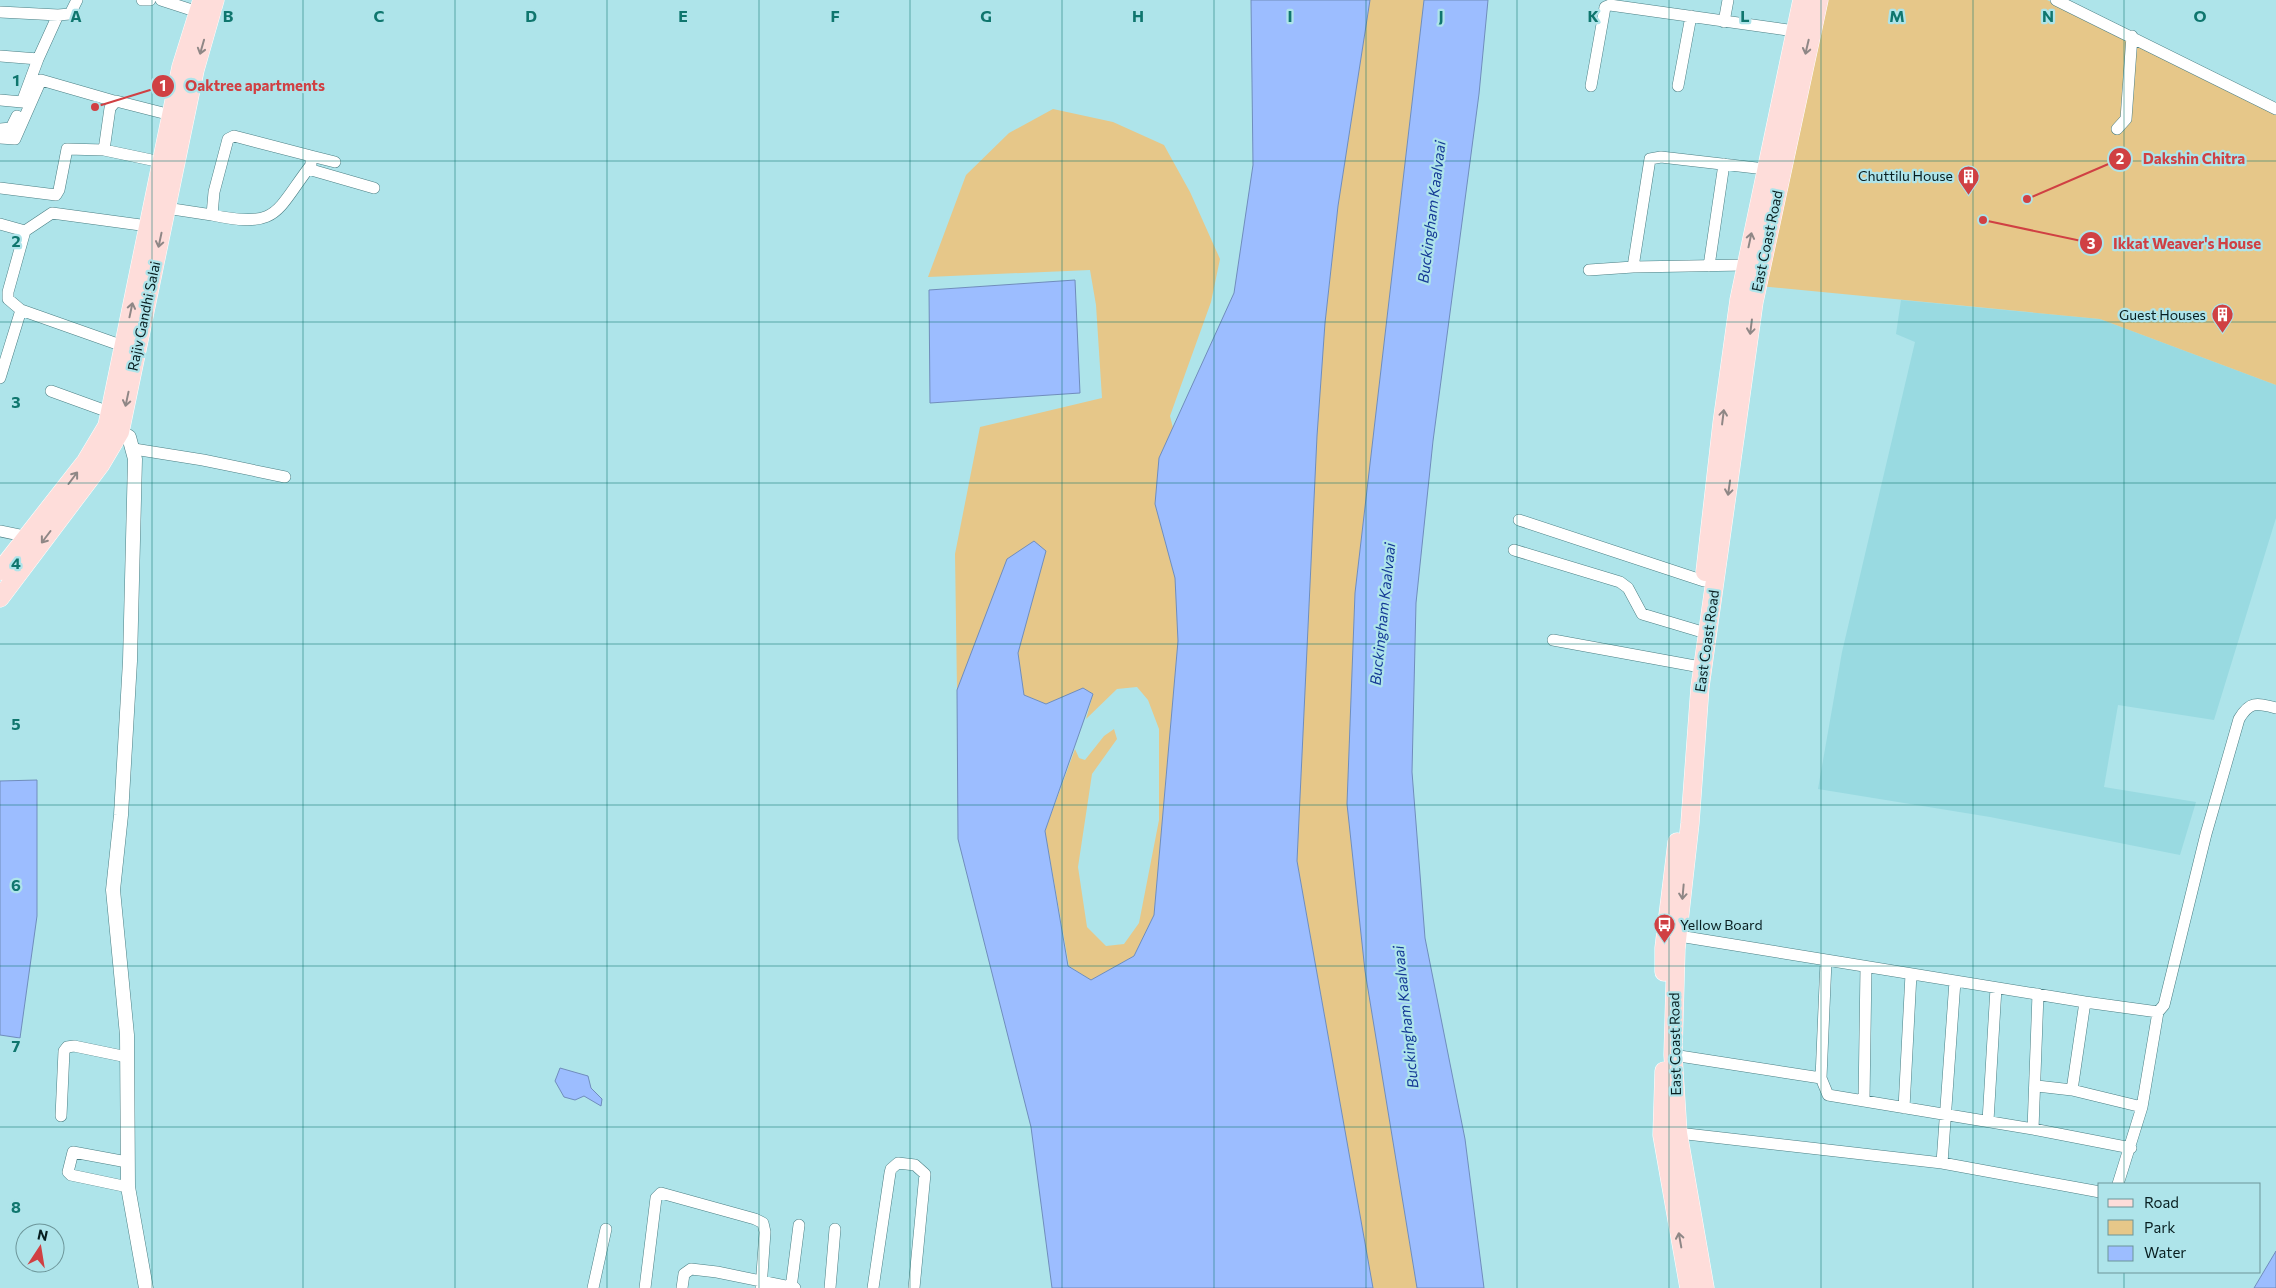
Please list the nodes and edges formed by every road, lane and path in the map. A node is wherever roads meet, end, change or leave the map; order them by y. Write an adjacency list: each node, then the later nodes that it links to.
1 (77, 0): 12 (street)
2 (142, 0): 3 (street)
3 (150, 0)
4 (161, 0): 10 (street)
5 (216, 0): 38 (main road, Rajiv Gandhi Salai, one-way to 38)
6 (1728, 0): 14 (street)
7 (1802, 0): 15 (main road, East Coast Road)
8 (1819, 0): 47 (main road, East Coast Road, one-way to 47)
9 (2056, 0): 16 (street)
10 (200, 6): 25 (main road, Rajiv Gandhi Salai)
11 (0, 12): 12 (street)
12 (58, 15): 18 (street)
13 (1691, 16): 14 (street); 19 (street); 20 (street)
14 (1724, 22): 15 (street)
15 (1795, 31): 35 (main road, East Coast Road)
16 (2132, 36): 24 (street); 27 (street)
17 (0, 56): 18 (street)
18 (38, 59): 23 (street)
19 (1591, 86)
20 (1678, 86)
21 (0, 100): 23 (street)
22 (114, 101): 25 (street); 28 (street); 29 (street)
23 (22, 102): 26 (street)
24 (2276, 109)
25 (171, 115): 31 (main road, Rajiv Gandhi Salai)
26 (0, 129)
27 (2117, 129)
28 (0, 138)
29 (104, 150): 31 (street); 36 (street)
30 (311, 156): 32 (street); 34 (street); 39 (street)
31 (161, 162): 41 (main road, Rajiv Gandhi Salai)
32 (335, 162)
33 (1724, 164): 35 (street); 44 (street); 45 (street)
34 (308, 169): 37 (street); 39 (street)
35 (1765, 169): 43 (main road, East Coast Road, one-way to 35)
36 (0, 188)
37 (374, 188)
38 (166, 208): 39 (street); 52 (main road, Rajiv Gandhi Salai, one-way to 52)
39 (212, 215)
40 (0, 224): 42 (street)
41 (148, 226): 42 (street); 49 (main road, Rajiv Gandhi Salai, one-way to 41)
42 (25, 231): 48 (street)
43 (1745, 265): 44 (street); 47 (main road, East Coast Road)
44 (1709, 266): 45 (street)
45 (1633, 267): 46 (street)
46 (1589, 270)
47 (1748, 289): 60 (main road, East Coast Road, one-way to 47); 66 (main road, East Coast Road, one-way to 66)
48 (21, 310): 49 (street); 50 (street)
49 (123, 346): 52 (main road, Rajiv Gandhi Salai)
50 (0, 378)
51 (51, 391): 52 (street)
52 (112, 423): 53 (street); 57 (main road, Rajiv Gandhi Salai, one-way to 52); 61 (main road, Rajiv Gandhi Salai, one-way to 61)
53 (134, 449): 54 (street); 76 (street)
54 (285, 477)
55 (1519, 520): 60 (street)
56 (0, 531): 57 (street)
57 (29, 537): 59 (main road, Rajiv Gandhi Salai)
58 (1514, 550): 62 (street)
59 (0, 571)
60 (1704, 581): 62 (main road, East Coast Road)
61 (0, 598)
62 (1699, 631): 64 (main road, East Coast Road)
63 (1553, 640): 64 (street)
64 (1695, 666): 106 (main road, East Coast Road, one-way to 64)
65 (2276, 708): 74 (street)
66 (1679, 936): 67 (street); 75 (main road, East Coast Road)
67 (1826, 961): 68 (street); 77 (street)
68 (1866, 967): 69 (street); 80 (street)
69 (1910, 974): 70 (street); 82 (street)
70 (1955, 981): 71 (street); 83 (street)
71 (1996, 988): 72 (street); 85 (street)
72 (2038, 994): 73 (street); 78 (street)
73 (2085, 1002): 74 (street); 79 (street)
74 (2158, 1012): 81 (street)
75 (1672, 1055): 77 (street); 87 (main road, East Coast Road)
76 (126, 1058): 84 (street); 89 (street)
77 (1821, 1078): 80 (street)
78 (2037, 1086): 79 (street); 86 (street)
79 (2072, 1090): 81 (street)
80 (1864, 1102): 82 (street)
81 (2142, 1107): 88 (street)
82 (1904, 1108): 83 (street)
83 (1946, 1114): 85 (street); 90 (street)
84 (61, 1116)
85 (1988, 1121): 86 (street)
86 (2034, 1129): 88 (street)
87 (1678, 1133): 90 (street); 107 (main road, East Coast Road)
88 (2131, 1148): 91 (street)
89 (127, 1162): 92 (street); 92 (street)
90 (1942, 1163): 93 (street)
91 (2118, 1183)
92 (128, 1187): 98 (street)
93 (2098, 1192)
94 (799, 1225): 102 (street)
95 (835, 1229): 103 (street)
96 (606, 1230): 99 (street)
97 (762, 1285): 100 (street); 101 (street); 102 (street)
98 (146, 1288)
99 (593, 1288)
100 (645, 1288)
101 (682, 1288)
102 (793, 1288)
103 (830, 1288)
104 (874, 1288): 105 (street)
105 (914, 1288)
106 (1689, 1288)
107 (1705, 1288)

